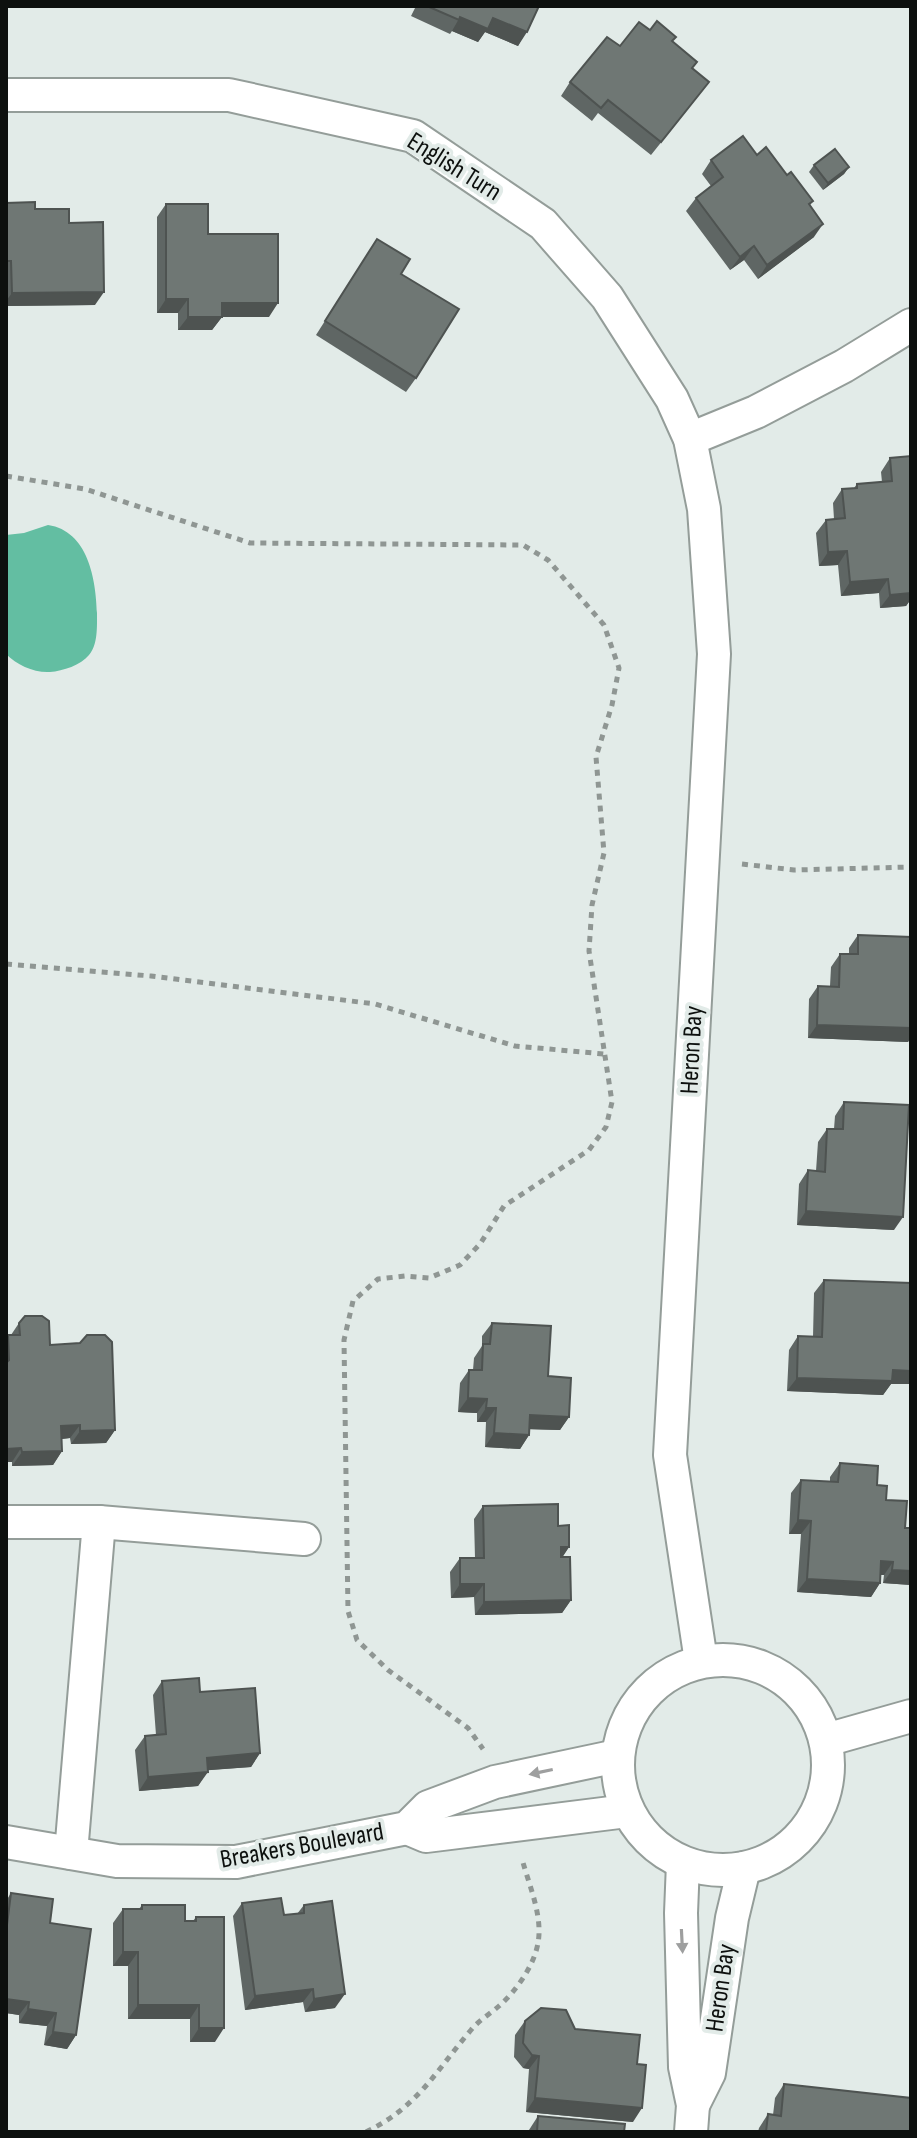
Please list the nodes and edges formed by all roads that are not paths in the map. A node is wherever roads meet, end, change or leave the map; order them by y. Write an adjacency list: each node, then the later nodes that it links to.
1 (6, 95): 3 (street, English Turn)
2 (911, 325): 3 (street)
3 (690, 439): 7 (street, Heron Bay)
4 (6, 1522): 5 (street)
5 (99, 1522): 6 (street); 16 (street)
6 (304, 1539)
7 (701, 1661): 9 (street); 10 (street)
8 (911, 1716): 9 (street)
9 (826, 1740): 18 (street)
10 (617, 1756): 11 (street, Breakers Boulevard, one-way to 11); 12 (street)
11 (498, 1782): 13 (street); 14 (street, Breakers Boulevard)
12 (627, 1811): 13 (street, Breakers Boulevard); 17 (street)
13 (508, 1824): 14 (street, Breakers Boulevard)
14 (407, 1828): 16 (street, Breakers Boulevard)
15 (6, 1842): 16 (street, Breakers Boulevard)
16 (71, 1853)
17 (683, 1863): 18 (street); 19 (street, Heron Bay, one-way to 19)
18 (744, 1868): 20 (street, Heron Bay)
19 (684, 1983): 20 (street); 21 (street, Heron Bay)
20 (722, 1984): 21 (street, Heron Bay)
21 (692, 2119)

